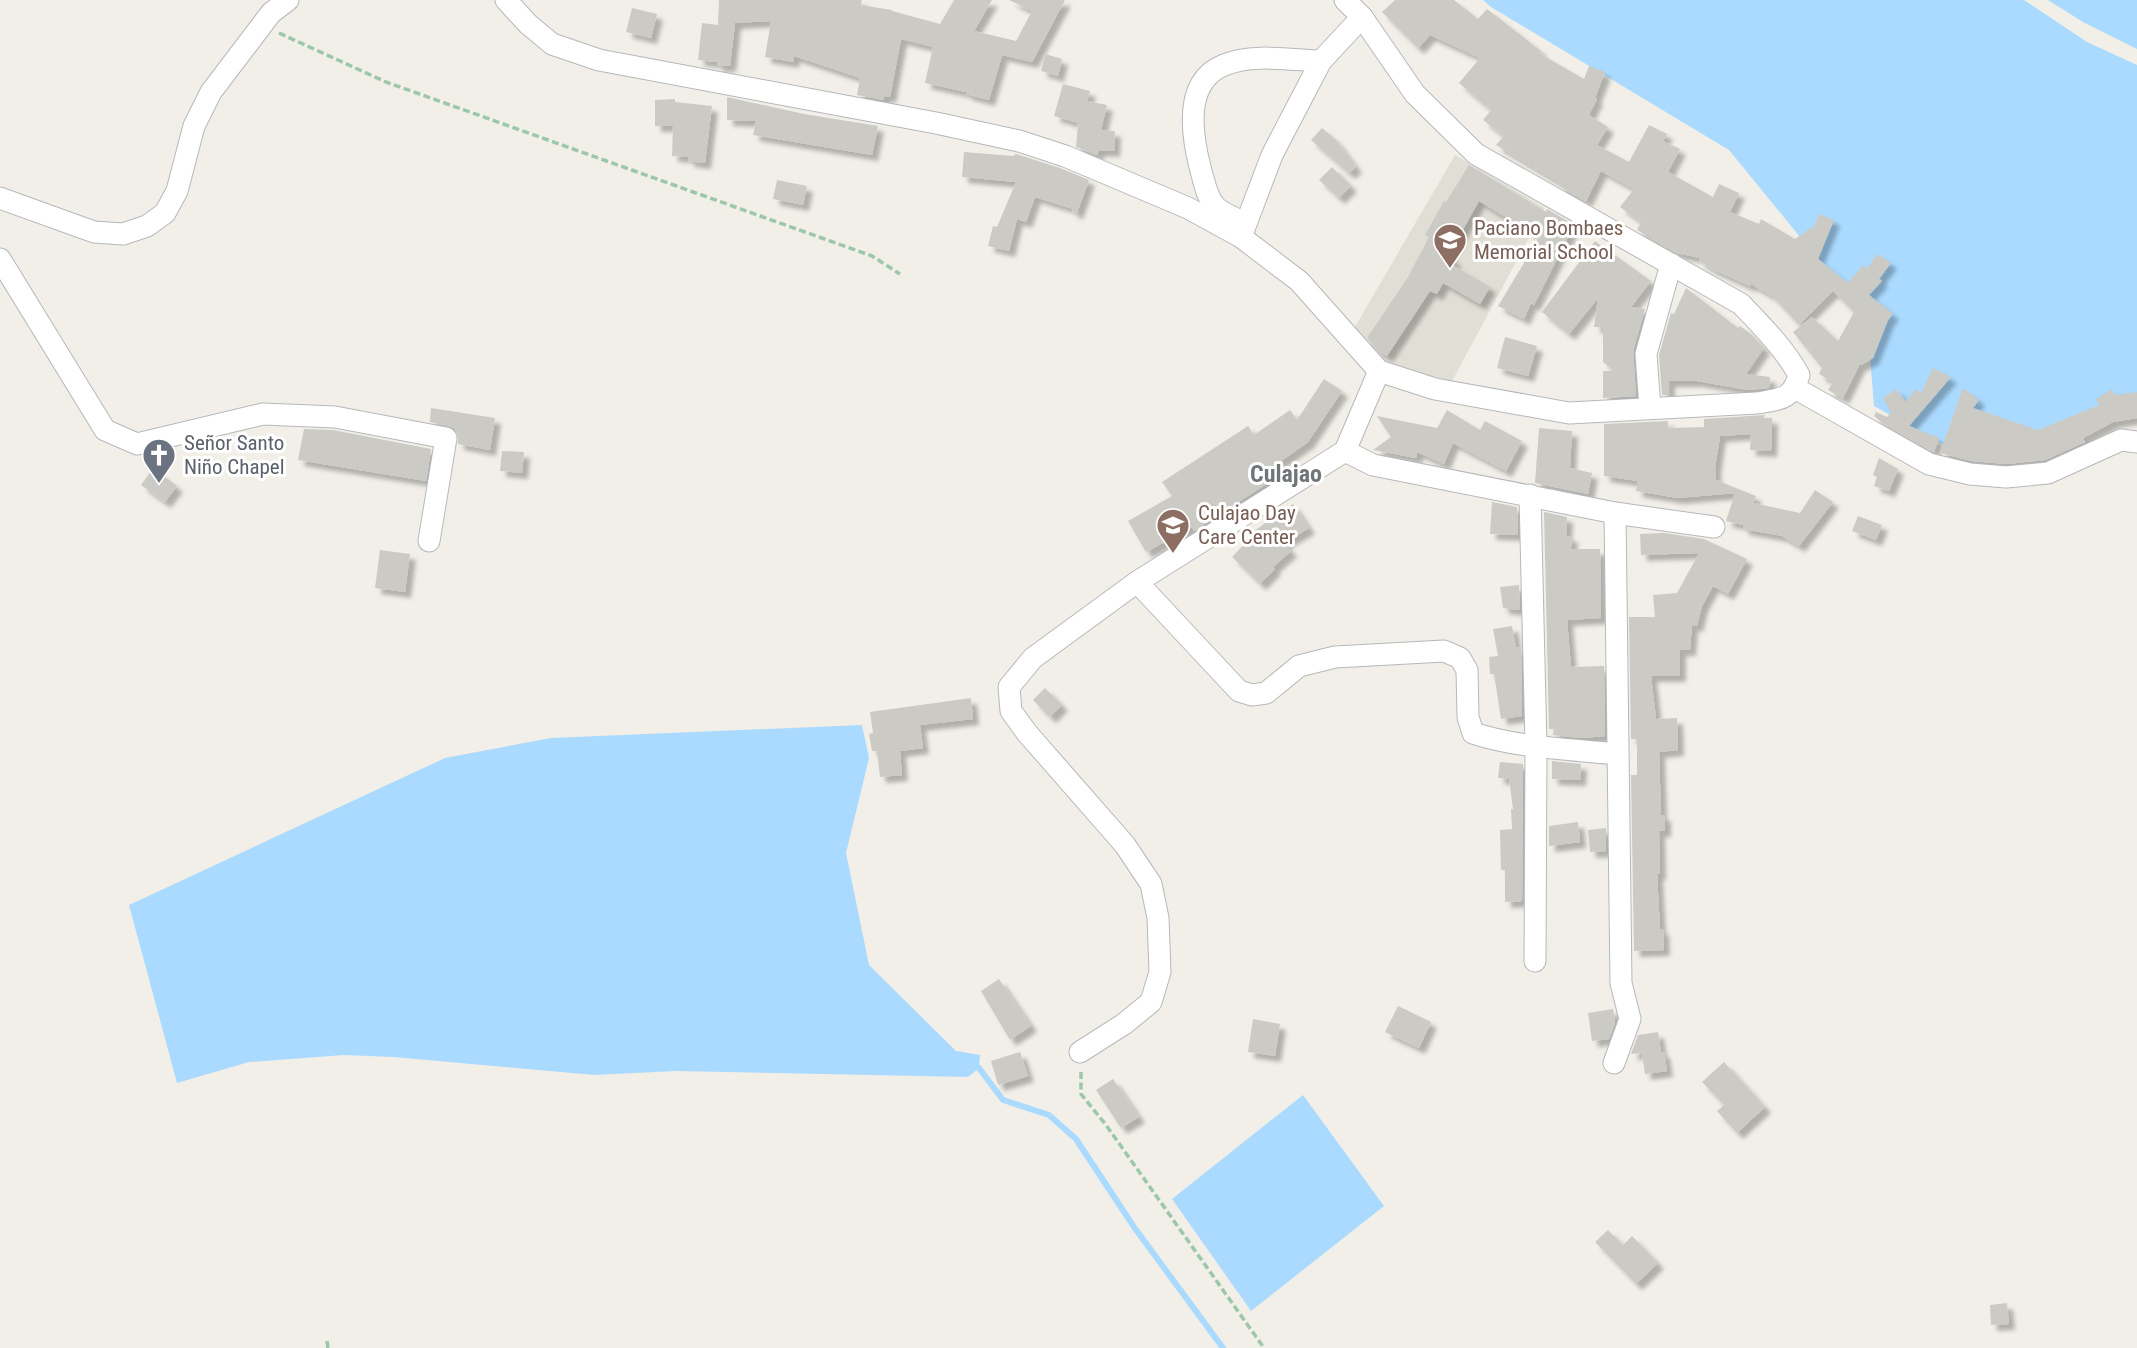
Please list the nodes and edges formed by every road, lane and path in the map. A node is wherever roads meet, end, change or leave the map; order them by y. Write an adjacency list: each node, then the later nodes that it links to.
1 (288, 0): 5 (street)
2 (506, 0): 8 (street)
3 (1345, 0): 4 (street)
4 (1362, 17): 6 (street); 10 (street)
5 (262, 25): 7 (street); 11 (path)
6 (1321, 61): 8 (street); 8 (street)
7 (0, 198)
8 (1243, 231): 12 (street)
9 (0, 259): 20 (street)
10 (1671, 264): 13 (street); 14 (street)
11 (900, 274)
12 (1379, 372): 14 (street); 16 (street)
13 (1795, 388): 14 (street); 15 (street)
14 (1650, 408)
15 (2137, 442)
16 (1345, 451): 17 (street); 21 (street)
17 (1530, 495): 18 (street); 22 (street)
18 (1615, 513): 19 (street); 23 (street)
19 (1714, 527)
20 (429, 541)
21 (1136, 582): 22 (street); 25 (street)
22 (1536, 746): 23 (street); 24 (street)
23 (1617, 754): 26 (street)
24 (1535, 961)
25 (1080, 1052): 29 (path)
26 (1614, 1063)
27 (327, 1341): 28 (path)
28 (328, 1348)
29 (1264, 1348)

